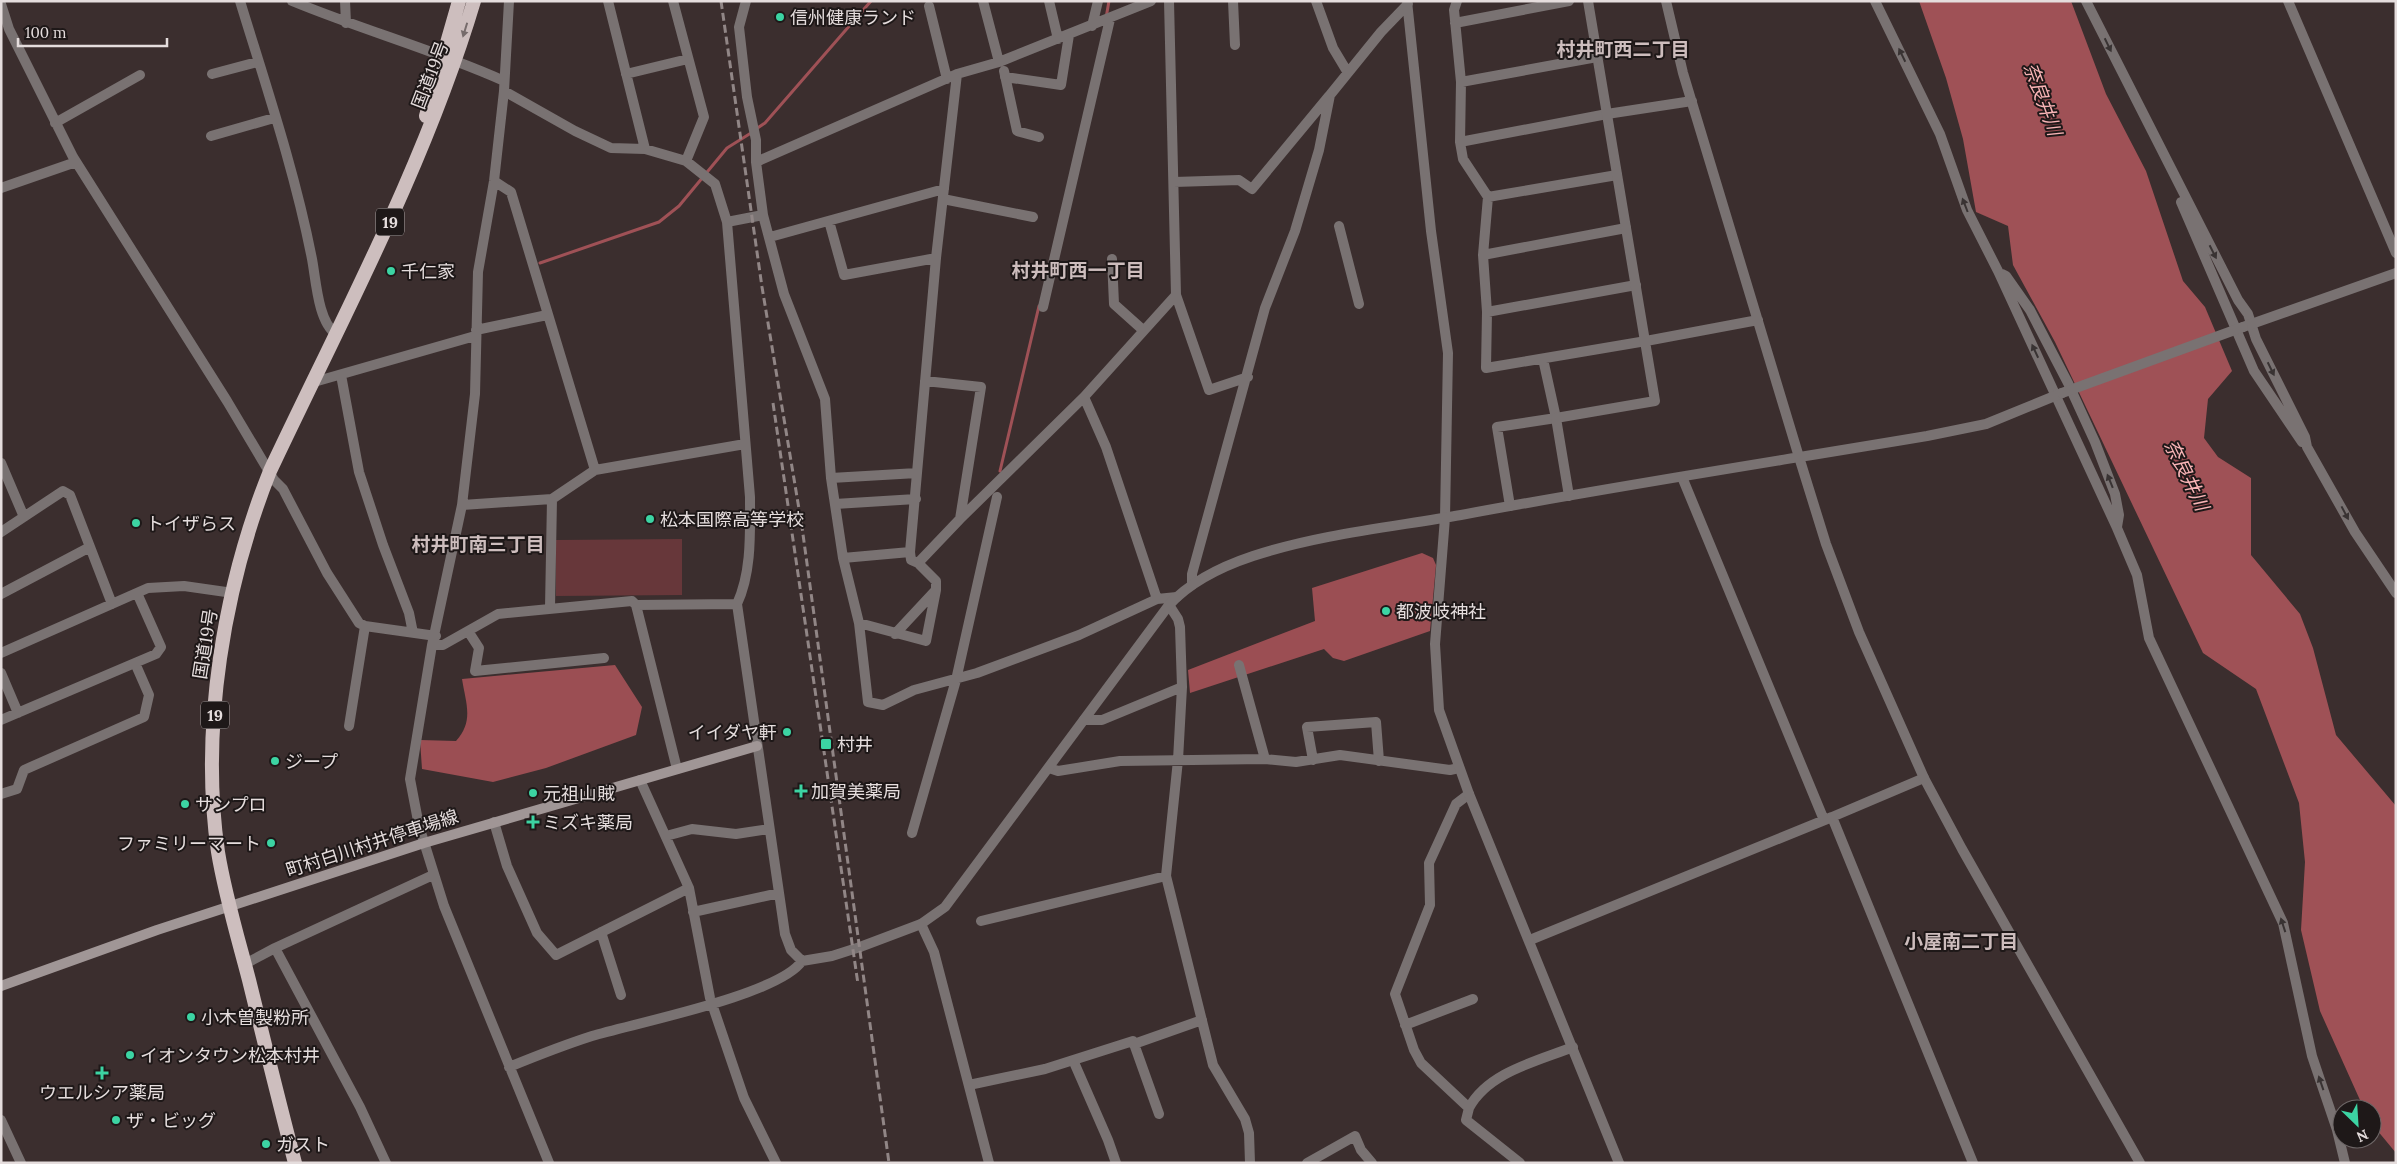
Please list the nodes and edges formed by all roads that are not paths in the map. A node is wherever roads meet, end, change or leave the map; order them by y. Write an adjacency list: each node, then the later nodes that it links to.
1 (240, 1): 38 (street)
2 (292, 1): 28 (street)
3 (345, 1): 28 (street)
4 (459, 1): 34 (highway, 国道19号 / 19)
5 (474, 1): 34 (highway, 国道19号 / 19, one-way to 34)
6 (509, 1): 47 (street)
7 (608, 1): 41 (street)
8 (673, 1): 36 (street)
9 (746, 1): 59 (street)
10 (983, 1): 37 (street)
11 (1049, 1): 32 (street)
12 (1098, 1): 30 (street)
13 (1151, 1): 27 (street)
14 (1169, 1): 63 (street)
15 (1233, 1): 33 (street)
16 (1316, 1): 39 (street)
17 (1456, 1): 29 (street)
18 (1569, 1): 29 (street)
19 (1588, 1): 35 (street)
20 (1666, 1): 49 (street)
21 (1875, 1): 78 (street, one-way to 21)
22 (2086, 1): 61 (street, one-way to 61)
23 (2288, 1): 74 (street)
24 (1408, 3): 39 (street); 117 (street)
25 (1, 4): 52 (street)
26 (928, 6): 45 (street)
27 (1110, 19): 30 (street); 83 (street)
28 (346, 23): 34 (street)
29 (1455, 23): 46 (street)
30 (1092, 26): 31 (street)
31 (1069, 35): 32 (street); 44 (street)
32 (1058, 39): 37 (street)
33 (1236, 45)
34 (450, 57): 47 (street); 90 (highway, 国道19号 / 19)
35 (1596, 57): 46 (street); 50 (street)
36 (688, 59): 41 (street); 57 (street)
37 (1001, 61): 42 (street); 44 (street)
38 (258, 62): 40 (street); 51 (street)
39 (1348, 73): 48 (street)
40 (212, 74)
41 (626, 74): 56 (street)
42 (957, 74): 45 (street); 65 (street)
43 (140, 75): 52 (street)
44 (1006, 77): 54 (street)
45 (947, 79): 59 (street)
46 (1461, 82): 55 (street)
47 (504, 86): 56 (street); 62 (street)
48 (1330, 95): 63 (street); 94 (street)
49 (1692, 101): 50 (street); 86 (street)
50 (1607, 114): 55 (street); 60 (street)
51 (274, 118): 53 (street); 90 (street)
52 (55, 123): 58 (street)
53 (211, 136)
54 (1039, 136)
55 (1460, 142): 66 (street)
56 (645, 149): 57 (street)
57 (686, 161): 70 (street)
58 (76, 162): 64 (street); 105 (street)
59 (756, 162): 67 (street)
60 (1617, 175): 66 (street); 72 (street)
61 (2176, 179): 87 (street, one-way to 87); 101 (street)
62 (494, 181): 85 (street); 89 (street)
63 (1174, 182): 81 (street)
64 (1, 188)
65 (943, 194): 68 (street); 69 (street); 76 (street)
66 (1488, 197): 75 (street)
67 (762, 215): 70 (street); 73 (street)
68 (1033, 217)
69 (829, 221): 73 (street); 76 (street)
70 (727, 222): 100 (street)
71 (1339, 226): 82 (street)
72 (1626, 228): 75 (street); 80 (street)
73 (770, 236): 108 (street)
74 (2396, 253)
75 (1483, 255): 84 (street)
76 (936, 258): 95 (street)
77 (1112, 259): 88 (street)
78 (1998, 271): 97 (street, one-way to 78); 119 (street, one-way to 78)
79 (2396, 273): 87 (street)
80 (1636, 284): 84 (street); 91 (street)
81 (1176, 295): 88 (street); 94 (street)
82 (1358, 304)
83 (1043, 307)
84 (1487, 312): 92 (street)
85 (547, 315): 89 (street); 104 (street)
86 (1758, 320): 91 (street); 102 (street)
87 (2247, 322): 97 (street, bridge); 101 (street, one-way to 101)
88 (1143, 330): 98 (street)
89 (475, 333): 93 (street); 114 (street)
90 (336, 334): 96 (highway, 国道19号 / 19)
91 (1646, 341): 92 (street); 99 (street)
92 (1544, 359): 99 (street)
93 (341, 375): 96 (street); 141 (street)
94 (1248, 377): 125 (street)
95 (925, 381): 106 (street); 118 (street)
96 (314, 382): 105 (highway, 国道19号 / 19)
97 (2059, 394): 102 (street); 119 (street)
98 (1084, 398): 118 (street); 132 (street)
99 (1556, 418): 109 (street); 115 (street)
100 (745, 444): 104 (street); 134 (street)
101 (2307, 448): 129 (street, one-way to 129)
102 (1799, 457): 107 (street); 163 (street)
103 (1, 463): 116 (street)
104 (595, 470): 112 (street)
105 (270, 471): 128 (highway, 国道19号 / 19); 139 (street)
106 (917, 473): 108 (street); 111 (street)
107 (1682, 477): 109 (street); 167 (street)
108 (831, 478): 113 (street)
109 (1569, 496): 115 (street)
110 (997, 497): 149 (street)
111 (916, 499): 113 (street); 122 (street)
112 (552, 500): 114 (street); 137 (street)
113 (835, 504): 123 (street)
114 (462, 505): 143 (street)
115 (1510, 506): 117 (street)
116 (24, 517): 120 (street); 121 (street)
117 (1445, 518): 125 (street); 161 (street)
118 (960, 519): 124 (street)
119 (2117, 528): 214 (street, one-way to 119)
120 (1, 532)
121 (90, 547): 130 (street); 133 (street)
122 (910, 552): 123 (street); 124 (street)
123 (843, 558): 138 (street)
124 (918, 563): 126 (street)
125 (1192, 585): 131 (street)
126 (936, 590): 142 (street); 142 (street)
127 (137, 593): 128 (street); 133 (street); 146 (street)
128 (233, 593): 177 (highway, 国道19号 / 19)
129 (2396, 593)
130 (1, 594)
131 (1177, 596): 132 (street); 136 (street)
132 (1157, 599): 149 (street)
133 (112, 604): 144 (street)
134 (737, 604): 135 (street); 155 (street)
135 (636, 605): 137 (street); 162 (street)
136 (1169, 605): 150 (street); 153 (street)
137 (550, 608): 140 (street)
138 (859, 623): 142 (street); 149 (street)
139 (365, 626): 141 (street); 154 (street)
140 (468, 631): 143 (street); 145 (street)
141 (413, 632): 143 (street)
142 (895, 634)
143 (434, 641): 172 (street)
144 (1, 653)
145 (604, 658)
146 (135, 663): 151 (street); 165 (street)
147 (1239, 665): 156 (street)
148 (1, 673): 151 (street)
149 (956, 680): 170 (street)
150 (1182, 687): 153 (street); 157 (street)
151 (18, 713): 152 (street)
152 (1, 720)
153 (1084, 720): 160 (street)
154 (349, 726)
155 (757, 746): 162 (main road, 町村白川村井停車場線); 169 (street)
156 (1264, 759): 157 (street); 158 (street)
157 (1178, 760): 160 (street); 174 (street)
158 (1313, 760): 159 (street); 159 (street)
159 (1379, 760): 161 (street)
160 (1049, 768): 180 (street)
161 (1460, 768): 166 (street)
162 (677, 769): 164 (main road, 町村白川村井停車場線)
163 (1924, 778): 167 (street); 213 (street)
164 (640, 780): 168 (main road, 町村白川村井停車場線); 171 (street)
165 (1, 794)
166 (1469, 794): 182 (street); 191 (street)
167 (1828, 818): 182 (street); 212 (street)
168 (494, 822): 172 (main road, 町村白川村井停車場線); 181 (street)
169 (769, 829): 171 (street); 176 (street)
170 (912, 833)
171 (666, 836): 175 (street)
172 (424, 843): 173 (street); 177 (main road, 町村白川村井停車場線)
173 (434, 875): 183 (street); 195 (street)
174 (1166, 876): 179 (street); 190 (street)
175 (689, 888): 178 (street); 181 (street)
176 (779, 893): 178 (street); 184 (street)
177 (229, 906): 185 (highway, 国道19号 / 19); 186 (main road, 町村白川村井停車場線)
178 (694, 912): 189 (street)
179 (981, 921)
180 (921, 924): 184 (street); 196 (street)
181 (601, 932): 187 (street)
182 (1530, 940): 193 (street)
183 (275, 948): 185 (street); 202 (street)
184 (802, 961): 189 (street)
185 (244, 964): 201 (highway, 国道19号 / 19)
186 (1, 986)
187 (621, 995)
188 (1473, 999): 191 (street)
189 (712, 1004): 195 (street); 204 (street)
190 (1202, 1020): 192 (street); 207 (street)
191 (1405, 1025): 197 (street)
192 (1134, 1044): 194 (street); 198 (street)
193 (1574, 1047): 197 (street); 211 (street)
194 (1073, 1060): 196 (street); 206 (street)
195 (509, 1067): 203 (street)
196 (969, 1085): 205 (street)
197 (1469, 1108): 210 (street)
198 (1159, 1114)
199 (1, 1120): 200 (street)
200 (21, 1163)
201 (295, 1163)
202 (386, 1163)
203 (549, 1163)
204 (776, 1163)
205 (989, 1163)
206 (1116, 1163)
207 (1250, 1163)
208 (1307, 1163): 209 (street)
209 (1372, 1163)
210 (1520, 1163)
211 (1619, 1163)
212 (1973, 1163)
213 (2140, 1163)
214 (2345, 1163)

